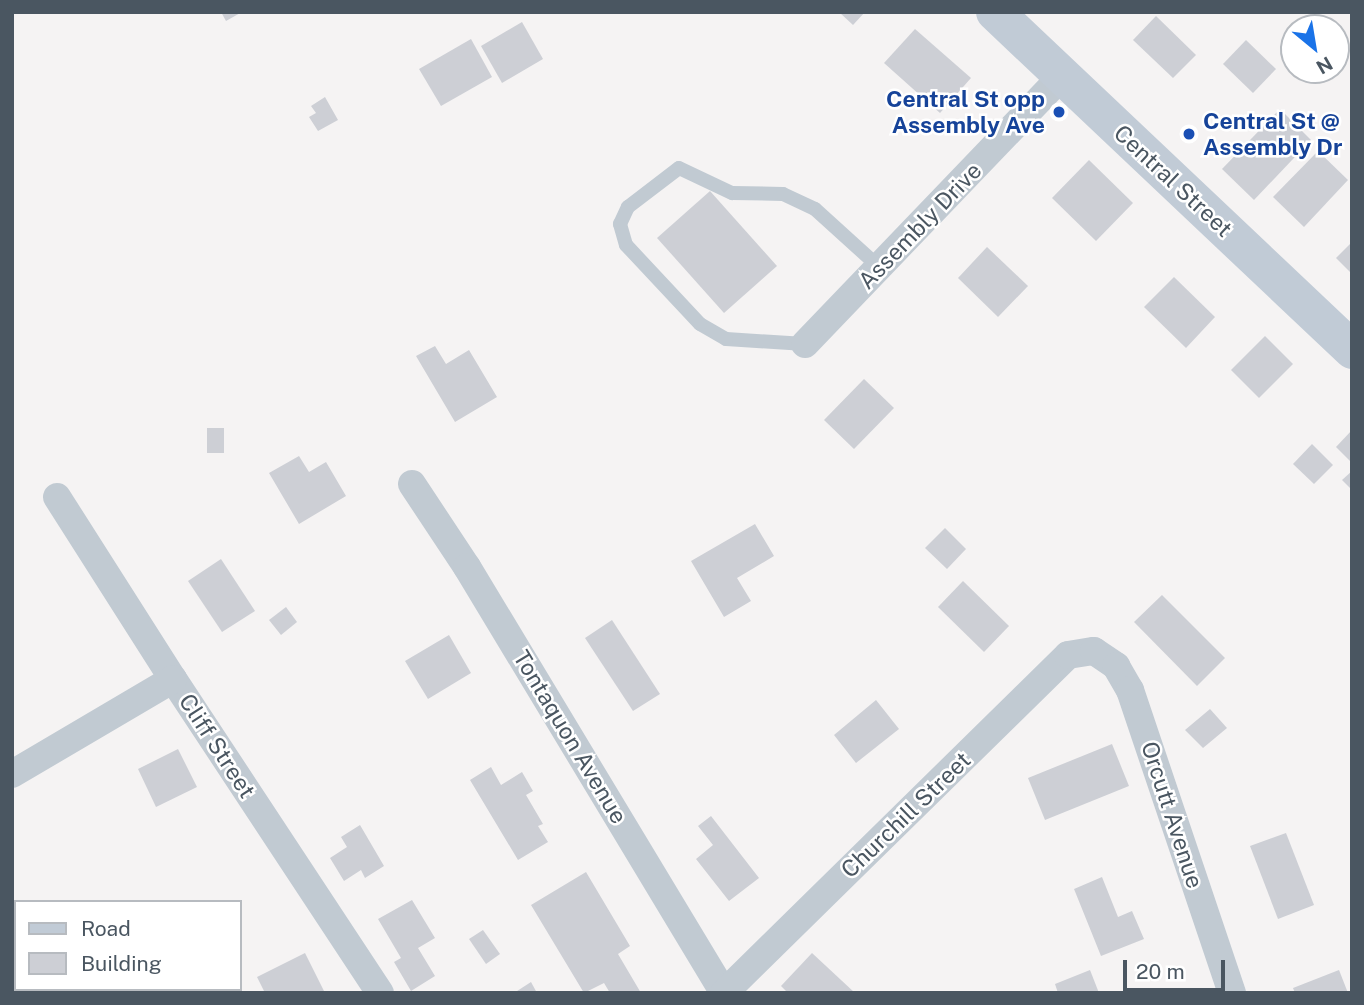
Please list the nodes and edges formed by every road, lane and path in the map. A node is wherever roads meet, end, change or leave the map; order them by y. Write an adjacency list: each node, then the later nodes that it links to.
1 (995, 12): 2 (main road, Central Street)
2 (1062, 76): 3 (street, Assembly Drive); 5 (main road, Central Street)
3 (880, 268): 4 (street, Assembly Drive); 4 (lane)
4 (805, 344)
5 (1352, 350)
6 (412, 484): 12 (street, Tontaquon Avenue)
7 (57, 497): 9 (street, Cliff Street)
8 (1094, 651): 12 (street, Churchill Street); 13 (street, Orcutt Avenue)
9 (173, 679): 10 (street); 11 (street, Cliff Street)
10 (12, 774)
11 (380, 993)
12 (724, 993)
13 (1232, 993)

